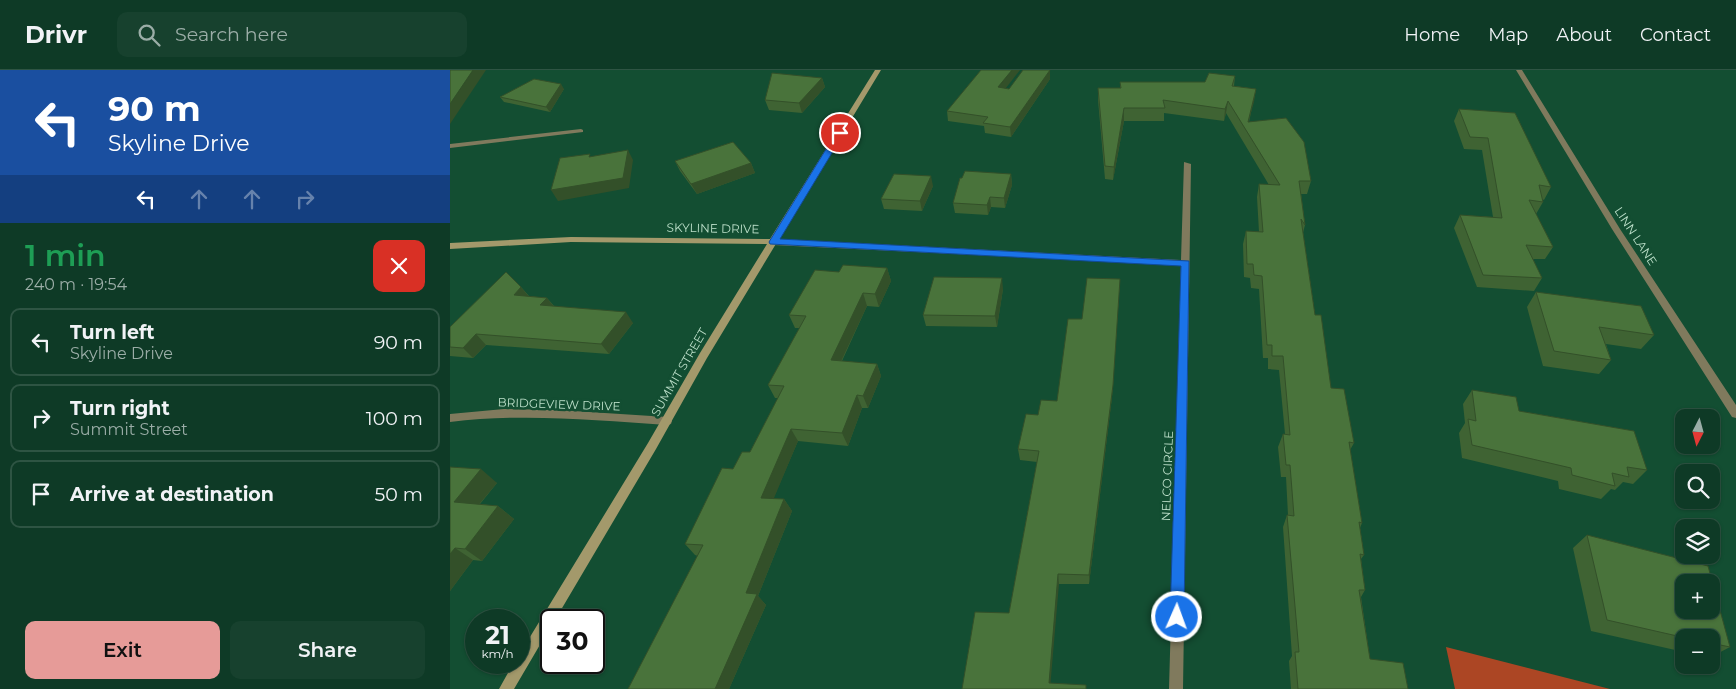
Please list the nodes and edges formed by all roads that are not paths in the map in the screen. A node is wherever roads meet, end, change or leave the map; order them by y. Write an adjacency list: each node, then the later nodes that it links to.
1 (878, 70): 6 (street, SUMMIT STREET)
2 (1519, 70): 9 (street, LINN LANE)
3 (581, 131): 4 (street)
4 (450, 146)
5 (1187, 164): 8 (street, NELCO CIRCLE)
6 (773, 242): 7 (street, SKYLINE DRIVE); 8 (street, SKYLINE DRIVE); 11 (street, SUMMIT STREET)
7 (450, 246)
8 (1186, 263): 13 (street, NELCO CIRCLE)
9 (1736, 414)
10 (450, 418): 11 (street, BRIDGEVIEW DRIVE)
11 (667, 421): 12 (street, SUMMIT STREET)
12 (506, 689)
13 (1176, 689)

